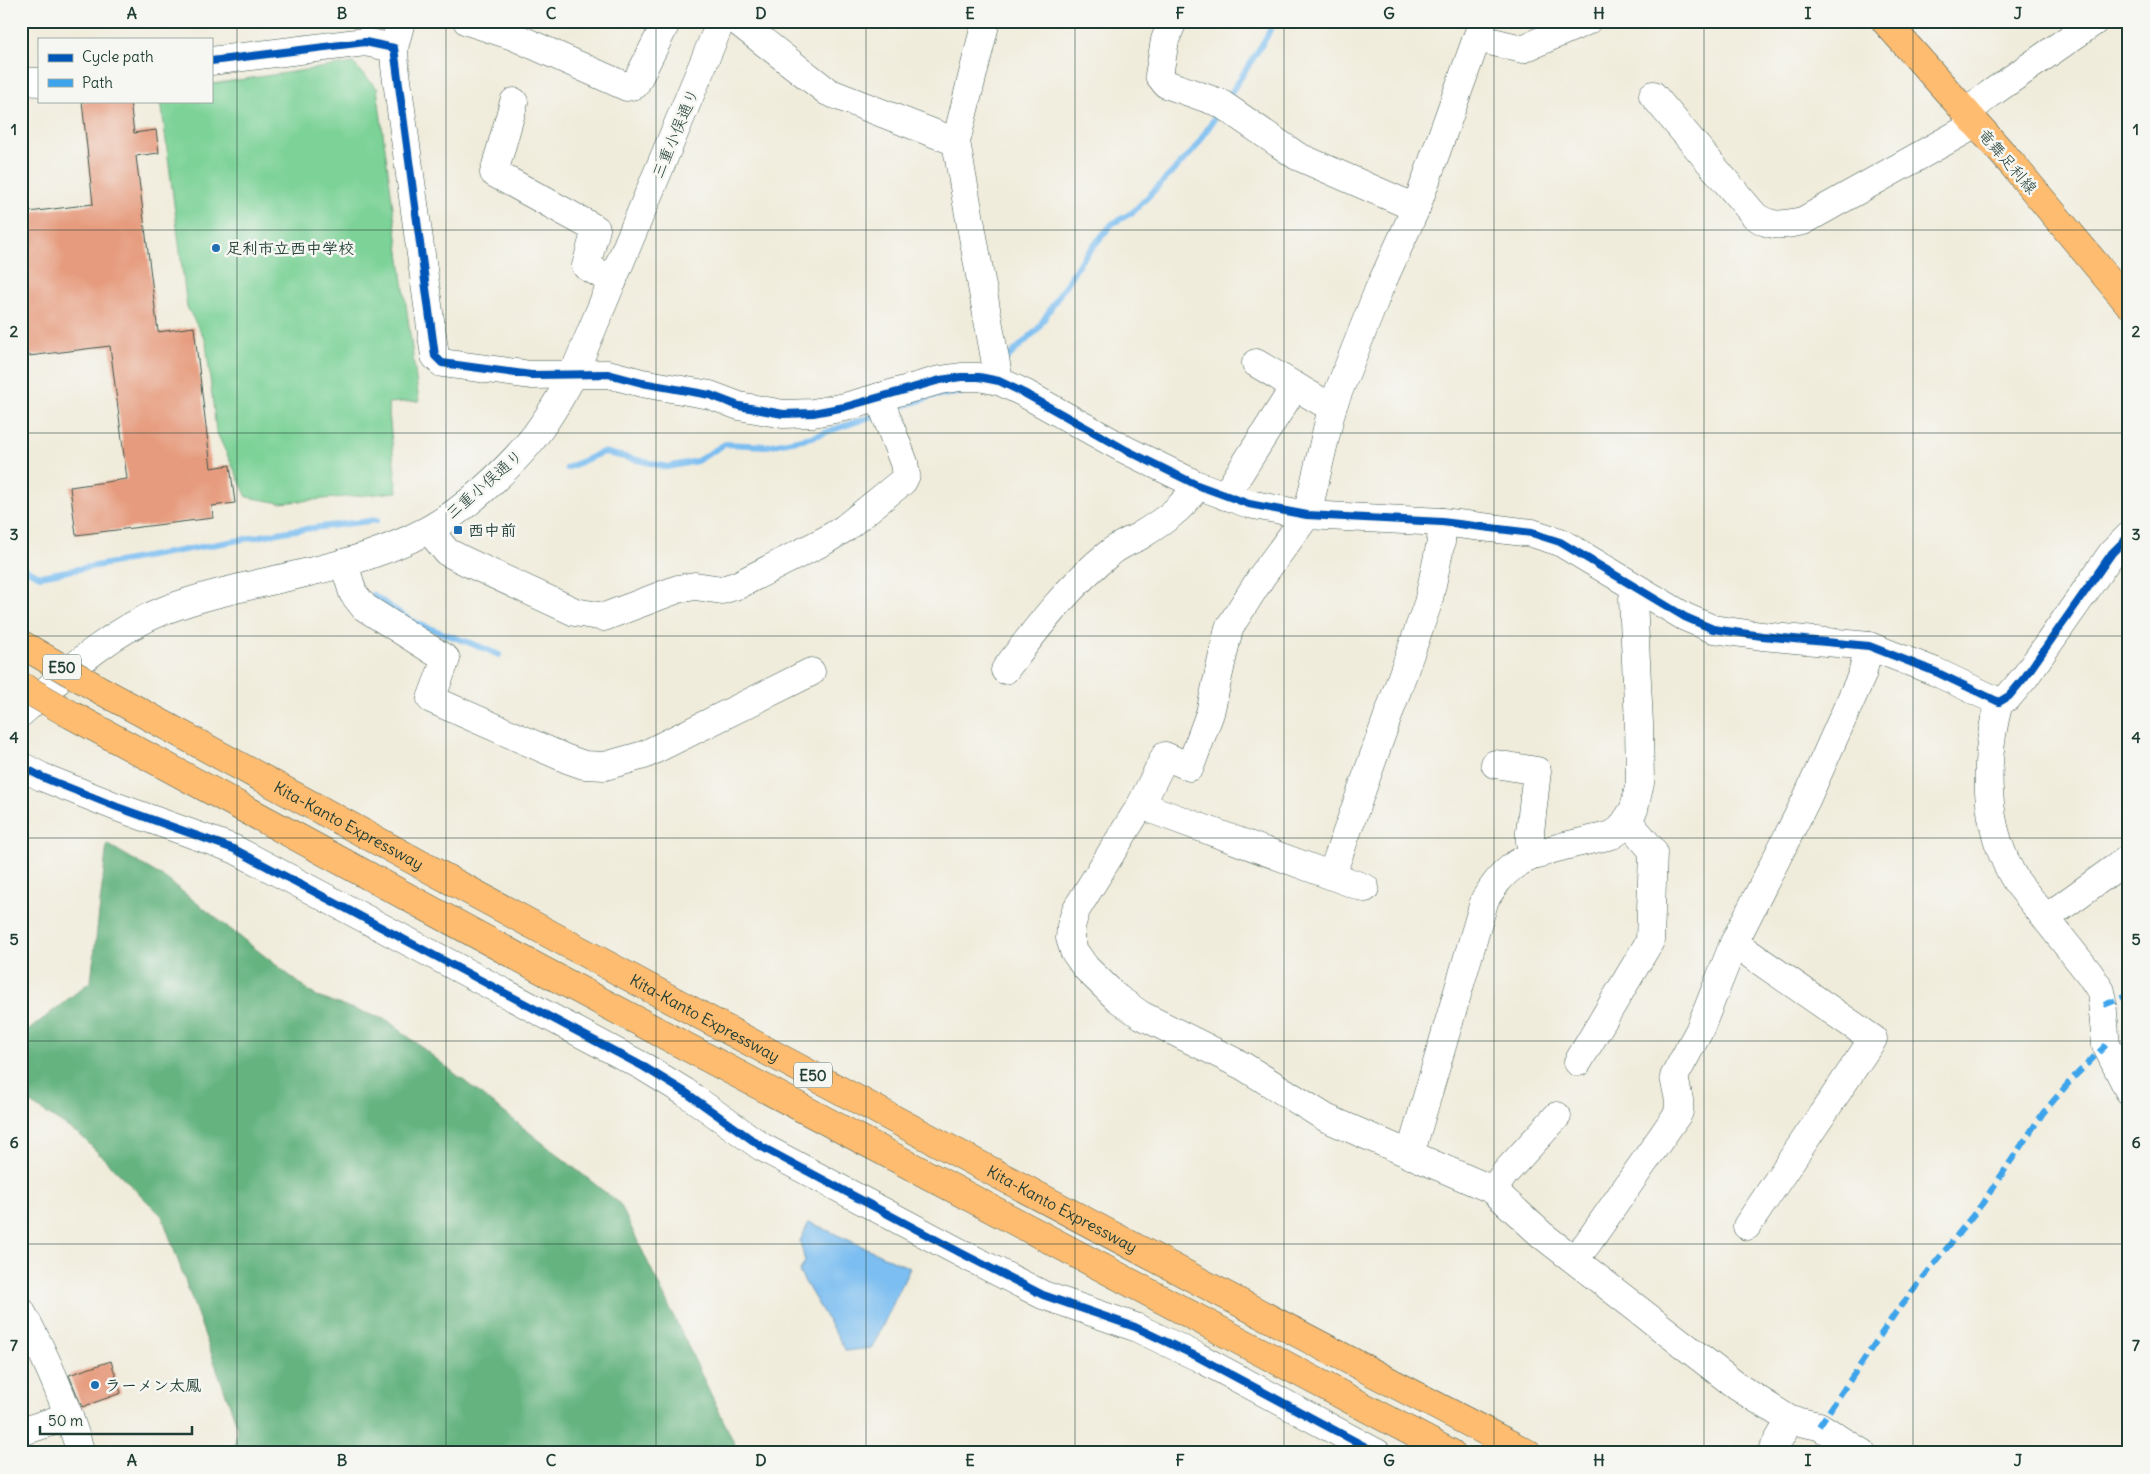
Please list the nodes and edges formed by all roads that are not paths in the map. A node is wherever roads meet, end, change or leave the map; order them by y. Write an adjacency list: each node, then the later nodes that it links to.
1 (402, 21): 12 (street)
2 (467, 21): 3 (street)
3 (667, 21)
4 (721, 21): 21 (street, 三重小俣通り)
5 (737, 21): 19 (street)
6 (986, 21): 19 (street)
7 (1173, 21): 20 (street)
8 (1587, 21): 11 (street)
9 (1885, 21): 18 (main road, 竜舞足利線)
10 (2095, 21): 18 (street)
11 (1480, 29): 20 (street)
12 (394, 48): 13 (street); 24 (street)
13 (212, 61)
14 (21, 82): 15 (street)
15 (38, 82)
16 (1653, 95): 18 (street)
17 (514, 102): 21 (street)
18 (1971, 119): 22 (main road, 竜舞足利線)
19 (956, 142): 25 (street)
20 (1416, 208): 28 (street)
21 (613, 281): 24 (street, 三重小俣通り)
22 (2129, 304)
23 (1256, 363): 26 (street)
24 (574, 375): 27 (street); 33 (street, 三重小俣通り)
25 (999, 381): 27 (street); 29 (street)
26 (1294, 386): 28 (street); 30 (street)
27 (879, 397): 33 (street)
28 (1332, 408): 31 (street)
29 (1197, 485): 30 (street); 39 (street)
30 (1225, 496): 31 (street)
31 (1307, 515): 32 (street); 46 (street)
32 (1442, 522): 36 (street); 50 (street)
33 (429, 530): 35 (street, 三重小俣通り)
34 (2129, 536): 42 (street)
35 (344, 563): 40 (street); 43 (street, 三重小俣通り)
36 (1637, 589): 38 (street); 47 (street)
37 (21, 644): 68 (main road, Kita-Kanto Expressway / E50, bridge)
38 (1870, 646): 42 (street); 53 (street)
39 (1005, 670)
40 (811, 672)
41 (21, 686): 67 (main road, E50, bridge)
42 (1999, 702): 52 (street)
43 (21, 713)
44 (1496, 764): 48 (street)
45 (21, 766): 66 (street)
46 (1142, 802): 50 (street); 57 (street)
47 (1627, 820): 48 (street); 54 (street)
48 (1538, 855): 57 (street)
49 (2129, 858): 52 (street)
50 (1332, 874): 51 (street)
51 (1365, 888)
52 (2046, 918): 55 (street)
53 (1734, 943): 59 (street); 60 (street)
54 (1578, 1062)
55 (2129, 1091)
56 (1557, 1116): 58 (street)
57 (1410, 1155): 58 (street)
58 (1493, 1190): 60 (street)
59 (1747, 1226)
60 (1574, 1259): 63 (street)
61 (21, 1311): 62 (street)
62 (69, 1416): 64 (street); 65 (street)
63 (1790, 1420): 69 (street); 70 (street)
64 (21, 1432)
65 (81, 1453)
66 (1377, 1453)
67 (1451, 1453)
68 (1528, 1453)
69 (1771, 1453)
70 (1862, 1453)

